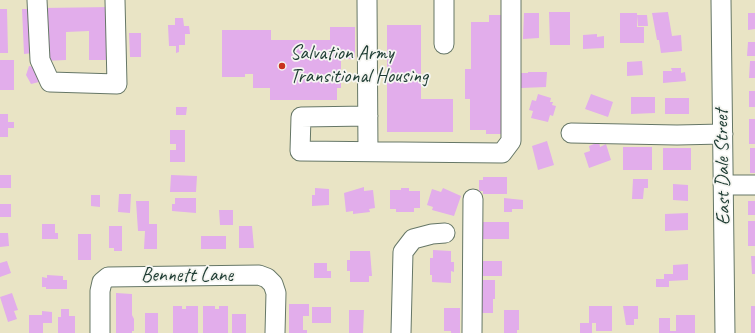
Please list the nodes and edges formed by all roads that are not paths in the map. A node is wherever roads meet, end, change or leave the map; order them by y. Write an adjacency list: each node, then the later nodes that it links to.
1 (37, 0): 2 (street)
2 (115, 0)
3 (367, 0): 8 (street)
4 (444, 0): 7 (street)
5 (511, 0): 11 (street)
6 (721, 0): 10 (street, East Dale Street)
7 (444, 44)
8 (368, 116): 11 (street); 11 (street)
9 (571, 132): 10 (street)
10 (722, 134): 12 (street, East Dale Street)
11 (368, 151)
12 (723, 185): 13 (street); 20 (street, East Dale Street)
13 (755, 185)
14 (473, 199): 19 (street)
15 (445, 233): 18 (street)
16 (100, 333): 17 (street, Bennett Lane)
17 (275, 333)
18 (401, 333)
19 (472, 333)
20 (725, 333)

